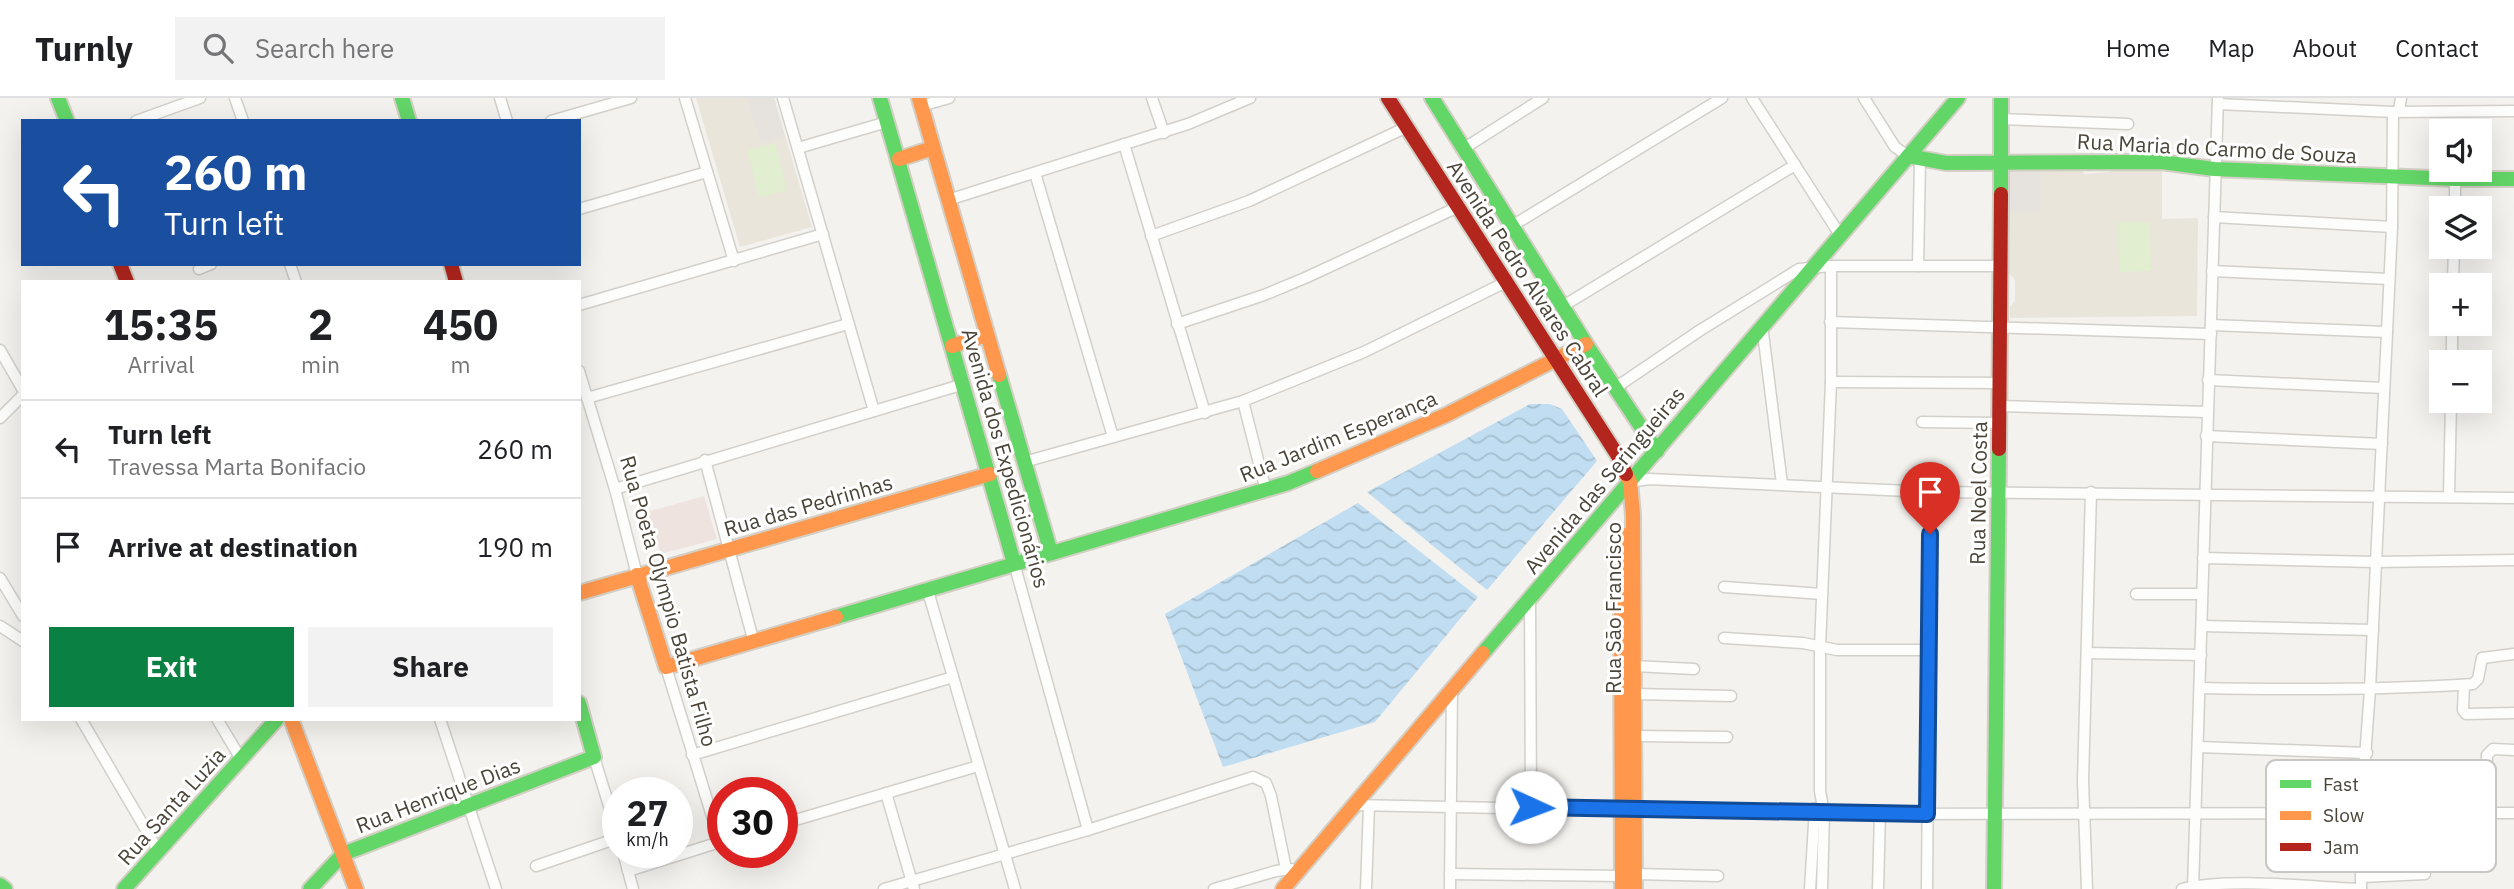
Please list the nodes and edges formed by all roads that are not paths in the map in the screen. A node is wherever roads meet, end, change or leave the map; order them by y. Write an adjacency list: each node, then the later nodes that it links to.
1 (58, 98): 26 (street)
2 (200, 98): 27 (street)
3 (235, 98): 28 (street)
4 (402, 98): 29 (street)
5 (500, 98): 30 (street)
6 (631, 98): 31 (street)
7 (685, 98): 46 (street)
8 (783, 98): 38 (street)
9 (880, 98): 33 (street, Avenida dos Expedicionários)
10 (949, 98): 23 (street)
11 (1152, 98): 36 (street)
12 (1250, 98): 36 (street)
13 (1388, 98): 35 (street, Avenida Pedro Alvares Cabral)
14 (1432, 98): 40 (street, Avenida Pedro Alvares Cabral)
15 (1543, 98): 40 (street)
16 (1722, 98): 56 (street)
17 (1752, 98): 44 (street)
18 (1864, 98): 41 (street)
19 (1958, 98): 41 (street, Avenida das Seringueiras)
20 (2001, 98): 32 (street, Rua Noel Costa)
21 (2401, 98): 25 (street)
22 (2218, 101): 25 (street); 45 (street)
23 (920, 102): 39 (street, Avenida dos Expedicionários)
24 (2514, 111): 25 (street)
25 (2396, 112): 48 (street)
26 (66, 119)
27 (142, 119)
28 (242, 119)
29 (408, 119)
30 (506, 119)
31 (558, 119)
32 (2000, 119): 34 (street); 43 (street, Rua Noel Costa)
33 (887, 122): 38 (street); 42 (street, Avenida dos Expedicionários)
34 (2129, 124)
35 (1407, 127): 53 (street, Avenida Pedro Alvares Cabral); 60 (street)
36 (1164, 133): 37 (street)
37 (1124, 144): 47 (street); 60 (street)
38 (798, 148): 58 (street)
39 (933, 148): 42 (street); 52 (street, Avenida dos Expedicionários)
40 (1463, 149): 56 (street, Avenida Pedro Alvares Cabral)
41 (1914, 158): 43 (street, Rua Maria do Carmo de Souza); 59 (street, Avenida das Seringueiras); 64 (street)
42 (899, 159): 82 (street, Avenida dos Expedicionários)
43 (2000, 162): 45 (street, Rua Maria do Carmo de Souza); 66 (street, Rua Noel Costa)
44 (1795, 165): 59 (street); 72 (street)
45 (2214, 169): 48 (street, Rua Maria do Carmo de Souza); 55 (street)
46 (707, 172): 54 (street); 61 (street)
47 (1035, 173): 52 (street); 105 (street)
48 (2393, 177): 49 (street, Rua Maria do Carmo de Souza); 57 (street)
49 (2429, 178)
50 (2492, 179): 51 (street, Rua Maria do Carmo de Souza)
51 (2514, 179)
52 (948, 200): 80 (street, Avenida dos Expedicionários)
53 (1458, 207): 70 (street, Avenida Pedro Alvares Cabral); 75 (street)
54 (581, 208)
55 (2214, 217): 57 (street); 68 (street)
56 (1512, 226): 72 (street, Avenida Pedro Alvares Cabral)
57 (2392, 227): 69 (street)
58 (822, 234): 61 (street); 74 (street)
59 (1840, 235): 65 (street, Avenida das Seringueiras)
60 (1151, 236): 75 (street)
61 (734, 261): 71 (street)
62 (206, 266): 67 (street)
63 (1831, 266): 64 (street); 65 (street); 73 (street)
64 (1918, 266): 66 (street)
65 (1812, 267): 76 (street, Avenida das Seringueiras); 91 (street)
66 (1999, 267): 77 (street, Rua Noel Costa)
67 (199, 269)
68 (2213, 271): 69 (street); 78 (street)
69 (2389, 279): 79 (street)
70 (1506, 282): 84 (street, Avenida Pedro Alvares Cabral); 95 (street)
71 (581, 304)
72 (1563, 306): 81 (street, Avenida Pedro Alvares Cabral)
73 (1830, 322): 77 (street); 87 (street)
74 (848, 324): 94 (street); 97 (street)
75 (1177, 324): 99 (street)
76 (1762, 325): 107 (street, Avenida das Seringueiras); 112 (street)
77 (2000, 326): 78 (street); 88 (street, Rua Noel Costa)
78 (2211, 329): 79 (street); 86 (street)
79 (2387, 332): 92 (street)
80 (986, 335): 82 (street); 109 (street, Avenida dos Expedicionários)
81 (1586, 344): 84 (street, Rua Jardim Esperança); 91 (street, Avenida Pedro Alvares Cabral)
82 (952, 346): 89 (street, Avenida dos Expedicionários)
83 (0, 350): 90 (street)
84 (1556, 361): 111 (street, Avenida Pedro Alvares Cabral); 115 (street, Rua Jardim Esperança)
85 (581, 378): 94 (street, Rua Poeta Olympio Batista Filho)
86 (2208, 380): 92 (street); 98 (street)
87 (1831, 382): 88 (street); 113 (street)
88 (2000, 383): 96 (street, Rua Noel Costa)
89 (964, 384): 97 (street); 110 (street, Avenida dos Expedicionários)
90 (21, 387)
91 (1615, 388): 107 (street, Avenida Pedro Alvares Cabral)
92 (2384, 388): 106 (street)
93 (21, 397): 101 (street)
94 (587, 398): 114 (street, Rua Poeta Olympio Batista Filho)
95 (1243, 401): 99 (street); 115 (street)
96 (2000, 406): 98 (street); 103 (street, Rua Noel Costa)
97 (874, 411): 108 (street)
98 (2207, 412): 104 (street)
99 (1205, 413): 105 (street)
100 (2451, 413): 120 (street)
101 (0, 418)
102 (1922, 422): 103 (street)
103 (1999, 423): 117 (street, Rua Noel Costa)
104 (2206, 436): 106 (street); 119 (street)
105 (1113, 437): 109 (street)
106 (2382, 444): 121 (street)
107 (1657, 451): 111 (street, Avenida das Seringueiras)
108 (705, 460): 114 (street); 123 (street)
109 (1024, 463): 124 (street, Avenida dos Expedicionários)
110 (990, 474): 123 (street, Rua das Pedrinhas); 128 (street, Avenida dos Expedicionários)
111 (1630, 482): 112 (street); 137 (street, Avenida das Seringueiras); 150 (street, Rua São Francisco); 186 (street, Rua São Francisco)
112 (1782, 484): 113 (street)
113 (1826, 486): 116 (street); 134 (street)
114 (615, 489): 129 (street, Rua Poeta Olympio Batista Filho)
115 (1266, 491): 124 (street, Rua Jardim Esperança)
116 (1930, 492): 117 (street); 146 (street)
117 (1998, 492): 118 (street); 189 (street, Rua Noel Costa)
118 (2091, 492): 119 (street); 147 (street)
119 (2205, 495): 121 (street); 125 (street)
120 (2449, 496): 121 (street); 122 (street)
121 (2379, 497): 127 (street)
122 (2514, 498)
123 (729, 550): 129 (street, Rua das Pedrinhas); 143 (street)
124 (1051, 553): 128 (street, Rua Jardim Esperança)
125 (2203, 558): 127 (street); 136 (street)
126 (2514, 560): 127 (street)
127 (2376, 562): 141 (street)
128 (1014, 563): 132 (street, Rua Jardim Esperança); 197 (street, Avenida dos Expedicionários)
129 (637, 575): 133 (street, Rua das Pedrinhas); 151 (street, Rua Poeta Olympio Batista Filho)
130 (0, 578): 138 (street)
131 (1724, 587): 134 (street)
132 (927, 588): 143 (street, Rua Jardim Esperança); 153 (street)
133 (581, 592)
134 (1822, 594): 145 (street)
135 (2136, 594): 136 (street)
136 (2202, 594): 140 (street)
137 (1530, 599): 157 (street, Avenida das Seringueiras); 185 (street)
138 (21, 613)
139 (0, 626): 144 (street)
140 (2202, 626): 141 (street); 149 (street)
141 (2373, 630): 156 (street)
142 (1724, 638): 145 (street)
143 (753, 639): 151 (street, Rua Jardim Esperança)
144 (21, 640)
145 (1820, 647): 146 (street); 192 (street)
146 (1929, 650): 193 (street)
147 (2087, 653): 149 (street); 190 (street)
148 (2514, 654): 154 (street)
149 (2201, 655): 155 (street)
150 (1633, 666): 152 (street); 158 (street, Rua São Francisco)
151 (666, 667): 172 (street, Rua Poeta Olympio Batista Filho)
152 (1694, 669)
153 (953, 677): 172 (street); 177 (street)
154 (2470, 684): 156 (street); 161 (street)
155 (2201, 688): 156 (street); 169 (street)
156 (2370, 689): 171 (street)
157 (1451, 690): 182 (street, Avenida das Seringueiras); 184 (street)
158 (1634, 694): 159 (street); 167 (street, Rua São Francisco)
159 (1731, 696)
160 (581, 710): 173 (street)
161 (2514, 713)
162 (82, 721): 200 (street)
163 (218, 721): 174 (street)
164 (274, 721): 174 (street, Rua Santa Luzia)
165 (292, 721): 201 (street)
166 (441, 721): 181 (street)
167 (1635, 736): 168 (street); 186 (street, Rua São Francisco)
168 (1727, 737)
169 (2198, 747): 171 (street); 194 (street)
170 (2514, 750): 176 (street)
171 (2367, 753): 175 (street)
172 (692, 755): 180 (street, Rua Poeta Olympio Batista Filho)
173 (594, 757): 178 (street); 181 (street, Rua Henrique Dias)
174 (241, 758): 200 (street, Rua Santa Luzia)
175 (2366, 760)
176 (2487, 760)
177 (978, 766): 179 (street); 202 (street)
178 (602, 783)
179 (886, 793): 196 (street); 214 (street)
180 (707, 800)
181 (469, 805): 201 (street, Rua Henrique Dias); 222 (street)
182 (1352, 805): 183 (street); 205 (street, Avenida das Seringueiras)
183 (1368, 806): 184 (street); 227 (street)
184 (1451, 807): 185 (street); 208 (street)
185 (1531, 807): 186 (street)
186 (1629, 810): 192 (street); 212 (street, Rua São Francisco)
187 (2496, 812): 191 (street)
188 (1880, 813): 192 (street); 193 (street); 231 (street)
189 (1995, 813): 190 (street); 193 (street); 233 (street, Rua Noel Costa)
190 (2083, 813): 194 (street); 234 (street)
191 (2514, 813)
192 (1819, 814): 229 (street); 230 (street)
193 (1927, 814): 232 (street)
194 (2194, 814): 195 (street); 217 (street)
195 (2266, 814)
196 (798, 819)
197 (1088, 831): 202 (street); 205 (street)
198 (602, 842): 203 (street)
199 (707, 846): 206 (street)
200 (159, 852): 219 (street, Rua Santa Luzia)
201 (343, 853): 220 (street, Rua Henrique Dias); 221 (street)
202 (1005, 855): 214 (street); 225 (street)
203 (536, 866)
204 (627, 868): 206 (street)
205 (1292, 869): 216 (street, Avenida das Seringueiras); 226 (street)
206 (628, 871): 223 (street)
207 (2362, 872): 211 (street)
208 (1450, 874): 212 (street); 228 (street)
209 (2425, 874): 211 (street)
210 (1718, 876): 212 (street)
211 (2362, 877): 236 (street)
212 (1628, 882)
213 (0, 885): 218 (street)
214 (913, 885): 224 (street)
215 (2246, 887): 217 (street); 236 (street)
216 (1284, 888)
217 (2193, 888): 235 (street)
218 (5, 889)
219 (124, 889)
220 (310, 889)
221 (356, 889)
222 (496, 889)
223 (633, 889)
224 (884, 889)
225 (1015, 889)
226 (1214, 889)
227 (1366, 889)
228 (1450, 889)
229 (1810, 889)
230 (1822, 889)
231 (1878, 889)
232 (1927, 889)
233 (1994, 889)
234 (2087, 889)
235 (2182, 889)
236 (2361, 889)

